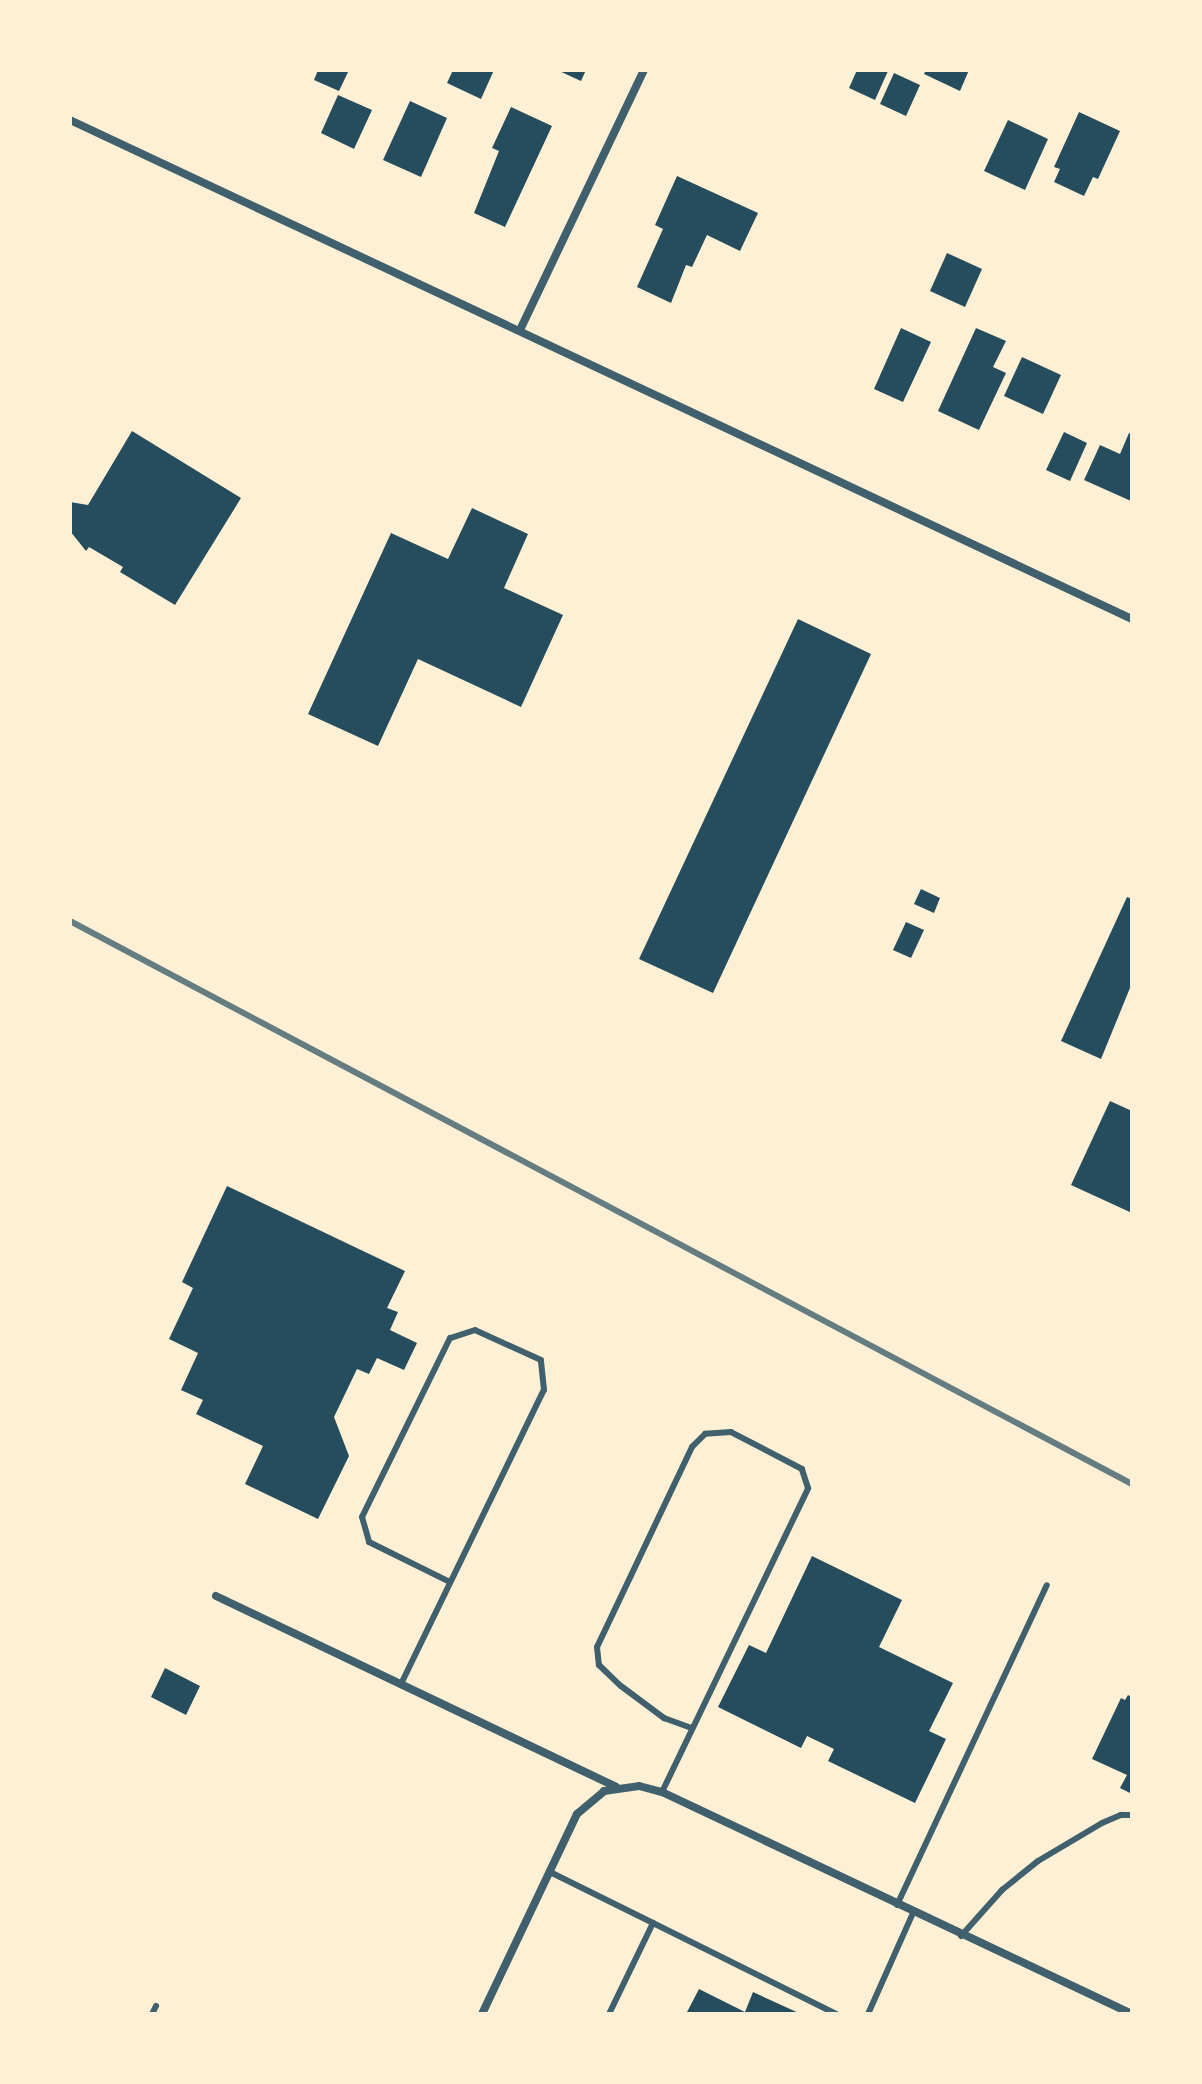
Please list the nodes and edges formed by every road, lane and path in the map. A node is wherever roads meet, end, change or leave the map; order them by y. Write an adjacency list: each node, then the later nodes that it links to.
1 (644, 70): 3 (street)
2 (70, 120): 3 (street)
3 (520, 330): 4 (street)
4 (1132, 619)
5 (450, 1582): 5 (lane); 8 (lane)
6 (1047, 1585): 14 (lane)
7 (216, 1596): 8 (street)
8 (401, 1684): 10 (street)
9 (692, 1728): 9 (lane); 11 (lane)
10 (616, 1787): 11 (street); 13 (street)
11 (662, 1792): 14 (street)
12 (1132, 1815): 17 (lane)
13 (550, 1872): 16 (lane); 20 (street)
14 (897, 1905): 15 (street)
15 (913, 1913): 17 (street); 23 (lane)
16 (653, 1923): 21 (lane); 22 (lane)
17 (961, 1936): 24 (street)
18 (156, 2006): 19 (lane)
19 (152, 2014)
20 (482, 2014)
21 (609, 2014)
22 (836, 2014)
23 (868, 2014)
24 (1132, 2014)

